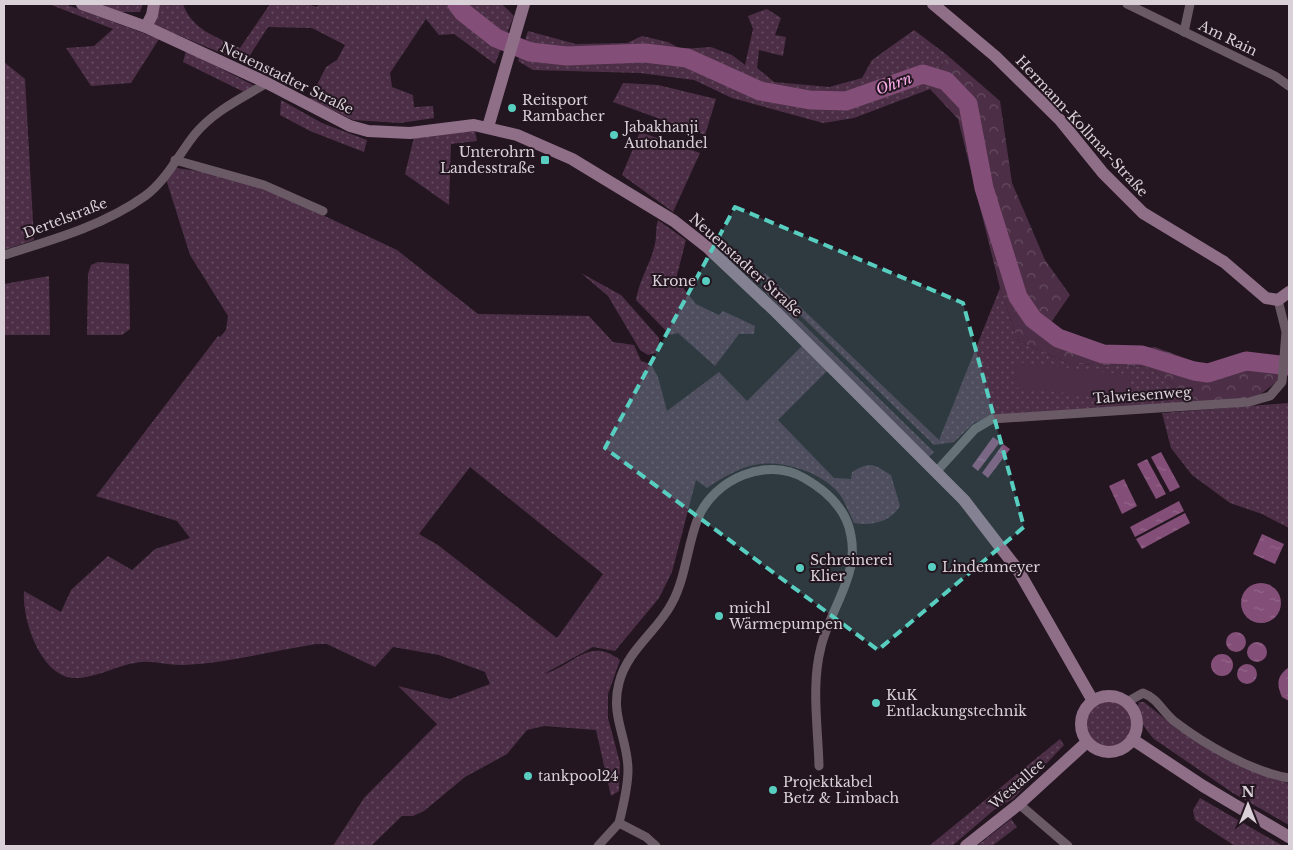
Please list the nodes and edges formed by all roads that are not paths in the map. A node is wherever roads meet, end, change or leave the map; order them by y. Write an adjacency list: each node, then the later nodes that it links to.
1 (82, 4): 7 (main road, Neuenstadter Straße)
2 (154, 4): 7 (main road)
3 (524, 4): 11 (main road)
4 (933, 4): 16 (main road, Hermann-Kollmar-Straße)
5 (1127, 4): 8 (street, Am Rain)
6 (1190, 4): 8 (street)
7 (146, 27): 9 (main road, Neuenstadter Straße)
8 (1184, 32): 10 (street, Am Rain)
9 (266, 83): 11 (main road, Neuenstadter Straße); 12 (street, Dertelstraße)
10 (1289, 86)
11 (488, 127): 17 (main road, Neuenstadter Straße)
12 (175, 160): 13 (street); 14 (street, Dertelstraße)
13 (323, 211)
14 (4, 255)
15 (1289, 292): 16 (main road)
16 (1278, 300): 17 (street, Talwiesenweg)
17 (936, 472): 18 (main road, Neuenstadter Straße)
18 (1093, 700): 19 (main road); 21 (main road)
19 (1127, 702): 20 (main road); 23 (street)
20 (1132, 739): 21 (main road); 26 (main road)
21 (1087, 742): 24 (main road, Westallee)
22 (819, 766): 25 (street)
23 (1289, 778)
24 (1019, 804): 29 (main road, Westallee); 30 (street)
25 (619, 823): 27 (street); 28 (street)
26 (1289, 836)
27 (598, 846)
28 (656, 846)
29 (966, 846)
30 (1068, 846)

